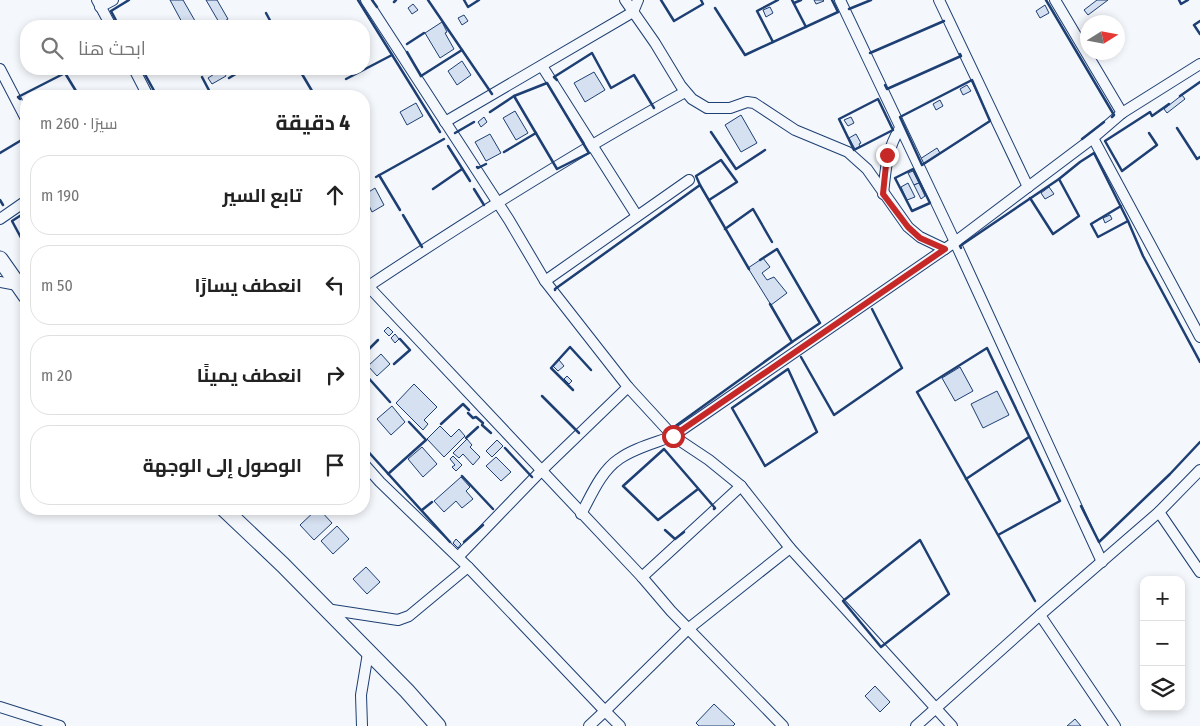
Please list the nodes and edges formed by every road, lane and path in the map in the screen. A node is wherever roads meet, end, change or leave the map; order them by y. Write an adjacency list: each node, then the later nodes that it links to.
1 (113, 0): 8 (street)
2 (366, 0): 19 (street)
3 (625, 0): 9 (street)
4 (638, 0): 9 (street)
5 (840, 0): 20 (street)
6 (939, 0): 24 (street)
7 (1054, 0): 18 (street)
8 (99, 3): 10 (street)
9 (632, 12): 12 (street); 16 (street)
10 (108, 20)
11 (1200, 64): 18 (street)
12 (542, 66): 19 (street); 22 (street)
13 (0, 69): 17 (street)
14 (137, 75): 15 (street)
15 (145, 90)
16 (685, 92): 22 (street); 25 (street)
17 (20, 107)
18 (1122, 113): 21 (street)
19 (445, 122): 26 (street)
20 (900, 128): 25 (street); 30 (street)
21 (1093, 138): 24 (street); 39 (street)
22 (593, 146): 26 (street); 28 (street)
23 (689, 180): 28 (street)
24 (1028, 187): 30 (street)
25 (883, 194): 31 (street)
26 (497, 204): 33 (street); 35 (street)
27 (20, 205): 29 (street)
28 (637, 216): 33 (street)
29 (0, 219)
30 (955, 242): 31 (street); 51 (street)
31 (945, 249): 41 (street)
32 (0, 259): 36 (street)
33 (545, 281): 40 (street)
34 (0, 282): 37 (street)
35 (370, 284)
36 (20, 288)
37 (20, 290)
38 (370, 291): 44 (street)
39 (1200, 336)
40 (628, 387): 41 (street); 44 (street)
41 (673, 436): 45 (street); 47 (street)
42 (1200, 470): 46 (street)
43 (370, 471): 50 (street)
44 (541, 472): 47 (street); 50 (street)
45 (741, 486): 49 (street); 54 (street)
46 (1159, 512): 51 (street); 53 (street)
47 (581, 514): 54 (street)
48 (230, 515): 55 (street)
49 (790, 548): 57 (street); 60 (street)
50 (458, 557): 52 (street)
51 (1102, 562): 56 (street)
52 (468, 567): 55 (street); 61 (street)
53 (1200, 572)
54 (642, 577): 57 (street)
55 (326, 609): 58 (street)
56 (1040, 615): 60 (street); 70 (street)
57 (688, 629): 61 (street); 67 (street)
58 (368, 653): 63 (street); 64 (street)
59 (0, 707): 62 (street)
60 (937, 708): 68 (street); 69 (street)
61 (604, 711): 65 (street); 66 (street)
62 (60, 726)
63 (362, 726)
64 (438, 726)
65 (588, 726)
66 (620, 726)
67 (783, 726)
68 (916, 726)
69 (952, 726)
70 (1115, 726)

